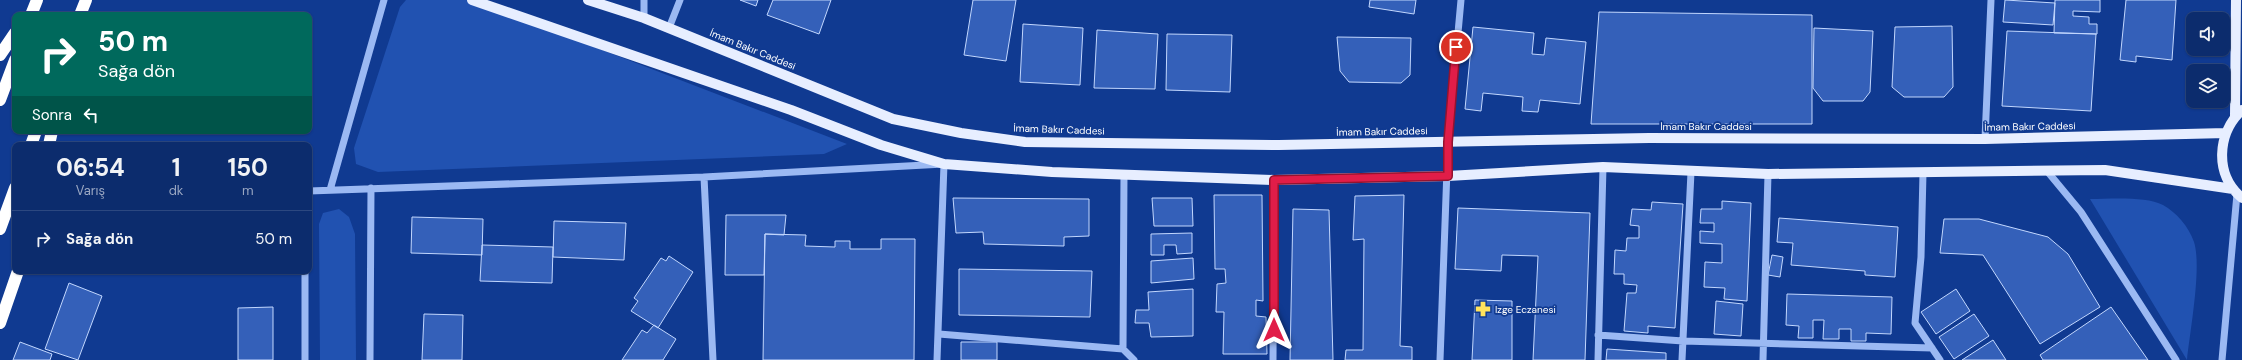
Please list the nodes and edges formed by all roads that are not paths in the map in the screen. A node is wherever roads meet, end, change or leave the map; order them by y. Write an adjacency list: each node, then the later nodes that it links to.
1 (86, 0): 13 (highway)
2 (384, 0): 35 (street)
3 (472, 0): 24 (main road)
4 (588, 0): 14 (main road, İmam Bakır Caddesi)
5 (644, 0): 14 (street)
6 (680, 0): 15 (street)
7 (1461, 0): 23 (street)
8 (1991, 0): 22 (street)
9 (2236, 0): 20 (main road)
10 (36, 1): 11 (highway); 12 (highway)
11 (29, 12)
12 (32, 12)
13 (81, 12)
14 (644, 18): 15 (main road, İmam Bakır Caddesi)
15 (669, 28): 23 (main road, İmam Bakır Caddesi)
16 (12, 37): 17 (highway)
17 (0, 54)
18 (12, 68): 19 (highway)
19 (0, 100)
20 (2238, 114): 21 (main road)
21 (2226, 133): 22 (main road, İmam Bakır Caddesi); 37 (main road)
22 (1985, 139): 23 (main road, İmam Bakır Caddesi)
23 (1448, 142): 31 (street)
24 (944, 164): 29 (main road); 32 (street); 43 (street)
25 (1603, 167): 27 (main road); 31 (main road); 44 (street)
26 (2047, 171): 28 (main road); 37 (main road); 60 (street)
27 (1691, 172): 30 (main road); 45 (street)
28 (1924, 173): 30 (main road); 47 (street)
29 (1124, 174): 33 (main road); 48 (street)
30 (1768, 174): 46 (street)
31 (1448, 176): 33 (main road); 55 (street)
32 (704, 178): 34 (street); 51 (street)
33 (1274, 180): 54 (street)
34 (371, 188): 35 (street); 50 (street)
35 (330, 190): 36 (street)
36 (312, 191)
37 (2237, 194): 61 (street)
38 (12, 196): 39 (highway)
39 (0, 229)
40 (17, 274): 42 (highway)
41 (305, 274): 49 (street)
42 (0, 323)
43 (939, 334): 48 (street); 52 (street)
44 (1598, 334): 45 (street); 56 (street)
45 (1683, 341): 46 (street); 57 (street)
46 (1763, 342): 47 (street); 58 (street)
47 (1932, 348): 59 (street)
48 (1123, 349): 53 (street)
49 (305, 360)
50 (370, 360)
51 (713, 360)
52 (937, 360)
53 (1134, 360)
54 (1274, 360)
55 (1440, 360)
56 (1598, 360)
57 (1682, 360)
58 (1763, 360)
59 (1940, 360)
60 (2176, 360)
61 (2222, 360)

